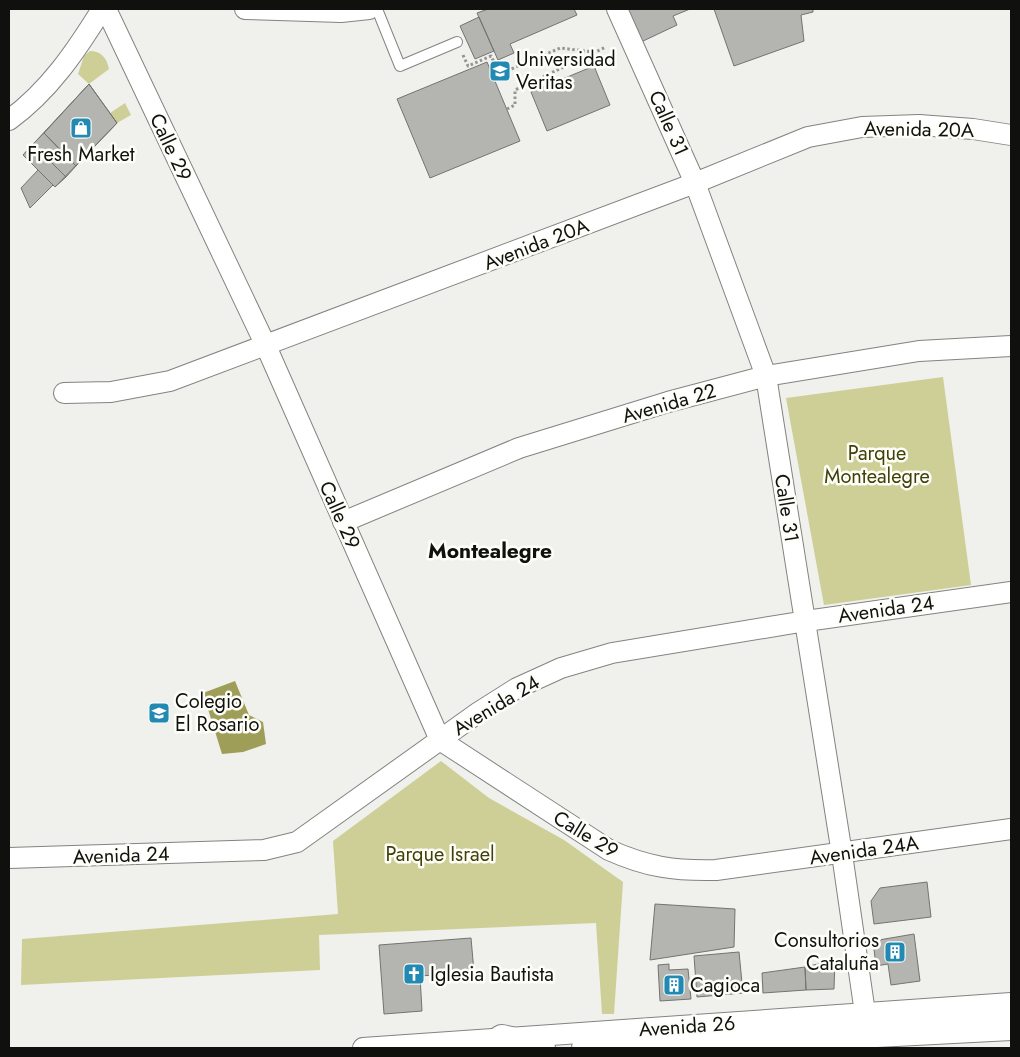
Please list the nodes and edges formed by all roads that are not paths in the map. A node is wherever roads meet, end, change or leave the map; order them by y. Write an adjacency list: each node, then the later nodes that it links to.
1 (104, 9): 8 (street); 11 (street, Calle 29)
2 (244, 9): 6 (street)
3 (369, 9): 6 (street)
4 (377, 9): 7 (lane)
5 (618, 9): 10 (street, Calle 31)
6 (340, 10)
7 (457, 42)
8 (9, 120)
9 (1011, 135): 10 (street, Avenida 20A)
10 (695, 183): 11 (street, Avenida 20A); 13 (street, Calle 31)
11 (266, 346): 14 (street, Avenida 20A); 15 (street, Calle 29)
12 (1011, 346): 13 (street, Avenida 22)
13 (766, 376): 15 (street, Avenida 22); 17 (street, Calle 31)
14 (64, 393)
15 (343, 522): 18 (street, Calle 29)
16 (1011, 592): 17 (street, Avenida 24)
17 (806, 621): 18 (street, Avenida 24); 20 (street, Calle 31)
18 (440, 740): 21 (street, Avenida 24); 22 (street, Calle 29)
19 (1011, 829): 20 (street, Avenida 24A)
20 (842, 854): 22 (street, Avenida 24A); 24 (street, Calle 31)
21 (9, 858)
22 (716, 870)
23 (1011, 1003): 24 (street, Avenida 26)
24 (865, 1023): 25 (main road); 26 (street, Avenida 26); 29 (main road)
25 (1011, 1026)
26 (502, 1039): 27 (street, Avenida 26); 28 (main road)
27 (363, 1048)
28 (540, 1048)
29 (586, 1048)

